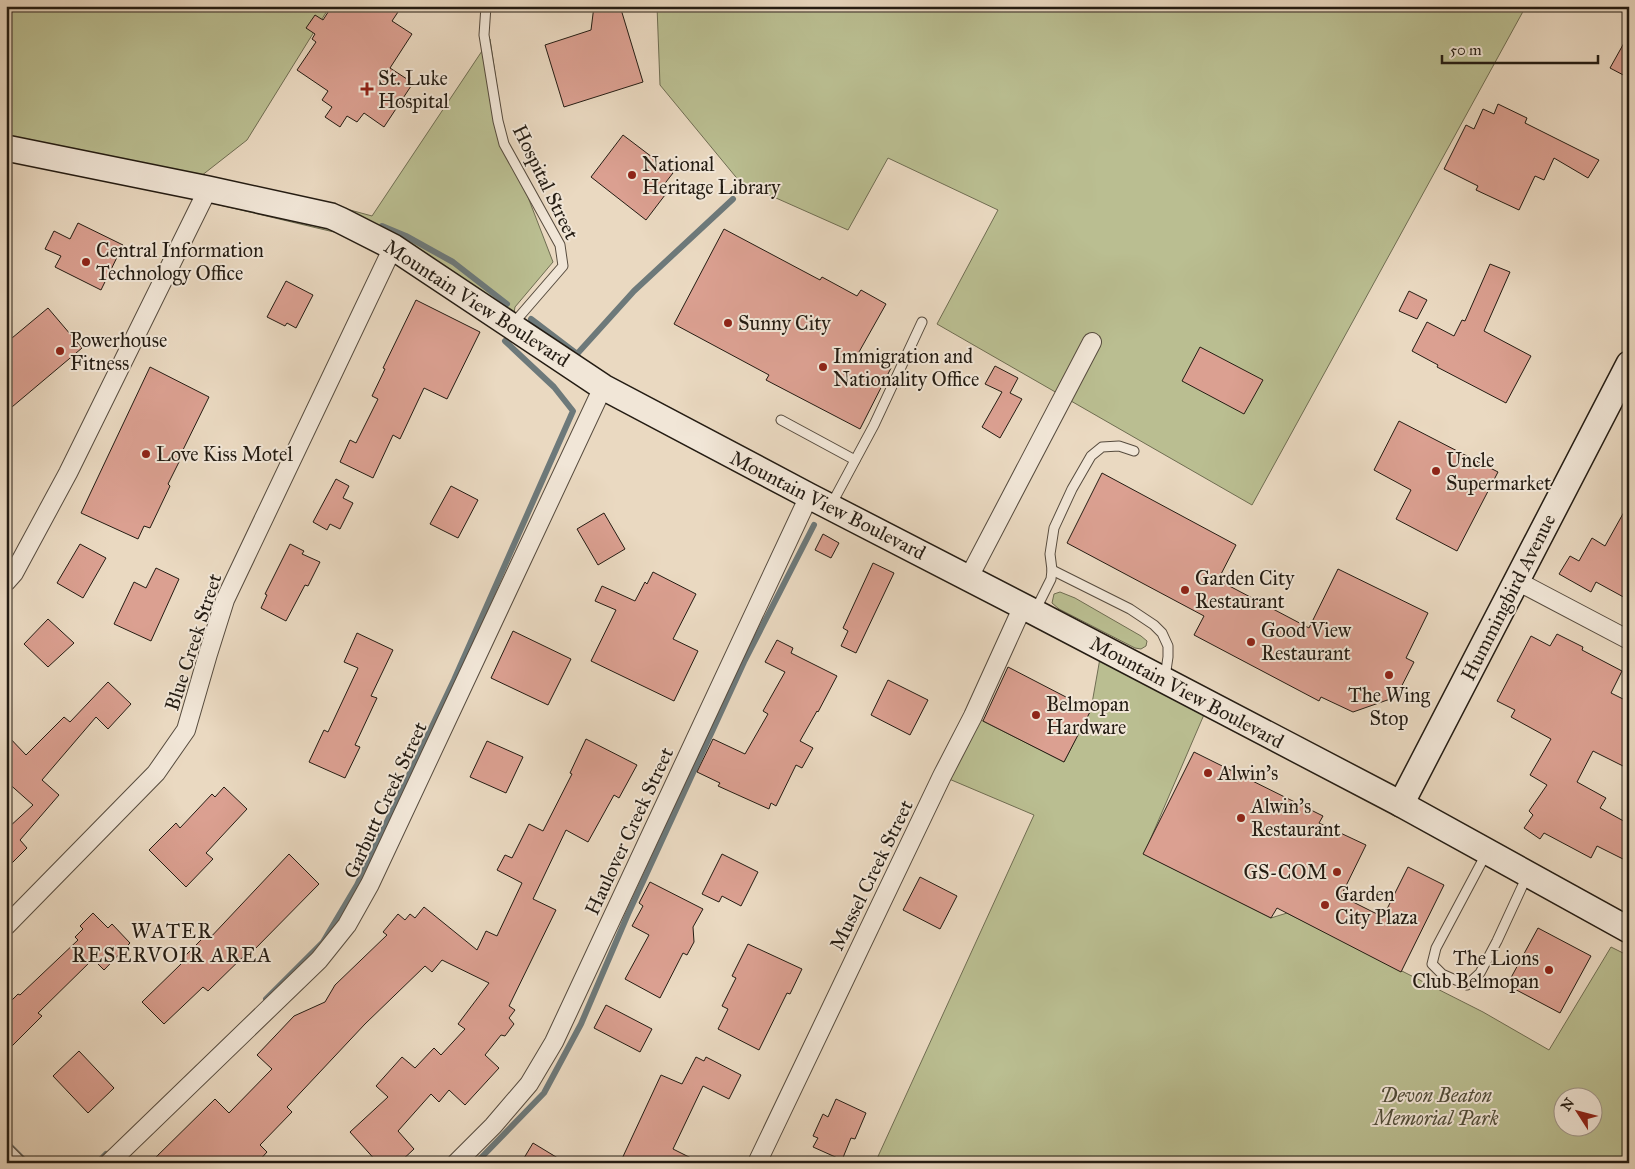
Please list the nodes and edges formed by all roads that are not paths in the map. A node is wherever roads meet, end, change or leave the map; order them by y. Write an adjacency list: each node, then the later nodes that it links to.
1 (486, 6): 6 (lane, Hospital Street)
2 (6, 148): 3 (street, Mountain View Boulevard)
3 (208, 189): 4 (street, Mountain View Boulevard); 15 (street)
4 (394, 246): 6 (street, Mountain View Boulevard); 24 (street, Blue Creek Street)
5 (922, 322): 12 (lane)
6 (512, 325): 9 (street, Mountain View Boulevard)
7 (1092, 342): 16 (street)
8 (1627, 370): 17 (street, Hummingbird Avenue)
9 (603, 386): 13 (street, Mountain View Boulevard); 28 (street, Garbutt Creek Street)
10 (781, 420): 12 (lane)
11 (1134, 451): 14 (lane)
12 (855, 460): 13 (lane)
13 (820, 502): 16 (street, Mountain View Boulevard); 29 (street, Haulover Creek Street)
14 (1052, 570): 18 (lane); 20 (lane)
15 (9, 574)
16 (969, 577): 18 (street, Mountain View Boulevard)
17 (1517, 581): 19 (street); 21 (street, Hummingbird Avenue)
18 (1029, 609): 20 (street, Mountain View Boulevard); 30 (street, Mussel Creek Street)
19 (1629, 640)
20 (1164, 680): 21 (street, Mountain View Boulevard)
21 (1401, 804): 22 (street, Mountain View Boulevard)
22 (1487, 852): 23 (street, Mountain View Boulevard); 23 (lane)
23 (1528, 874): 25 (street, Mountain View Boulevard)
24 (6, 926)
25 (1629, 930)
26 (6, 1153): 27 (street)
27 (16, 1163)
28 (109, 1163)
29 (456, 1163)
30 (758, 1163)

